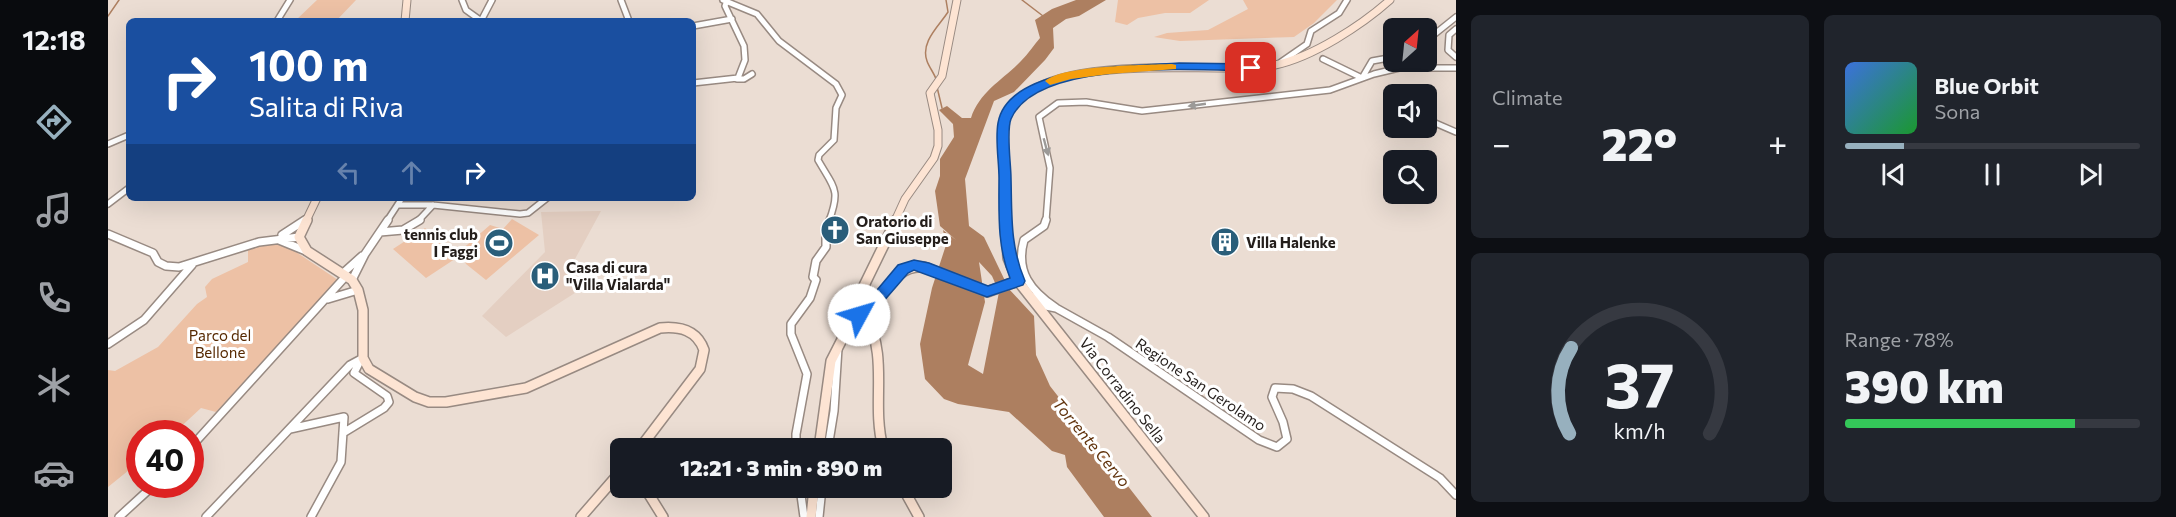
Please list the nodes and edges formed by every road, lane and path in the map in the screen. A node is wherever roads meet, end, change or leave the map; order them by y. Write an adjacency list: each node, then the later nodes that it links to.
1 (290, 0): 11 (street)
2 (407, 0): 12 (main road)
3 (462, 0): 13 (street)
4 (492, 0): 14 (street)
5 (621, 0): 15 (street)
6 (957, 0): 53 (main road)
7 (1347, 0): 23 (street)
8 (1390, 0): 23 (main road, Via Corradino Sella)
9 (725, 1): 16 (street); 61 (street)
10 (1456, 17): 19 (street)
11 (279, 18)
12 (405, 18)
13 (478, 18)
14 (482, 18)
15 (628, 18)
16 (732, 19): 17 (street); 27 (street)
17 (696, 26)
18 (1456, 29): 20 (street)
19 (1437, 32)
20 (1456, 57)
21 (1323, 58): 26 (street)
22 (1383, 59): 26 (street)
23 (1281, 63): 49 (main road, Via Corradino Sella)
24 (1456, 68): 26 (street)
25 (752, 74): 27 (street)
26 (1362, 78): 52 (street, one-way to 52)
27 (736, 79): 28 (street)
28 (696, 83)
29 (1437, 124): 30 (street)
30 (1456, 132)
31 (126, 136): 32 (street)
32 (108, 144)
33 (126, 190): 37 (street)
34 (315, 201): 40 (main road)
35 (400, 201): 38 (street)
36 (543, 201): 39 (street)
37 (108, 204)
38 (398, 205): 39 (street); 41 (street)
39 (433, 205): 41 (street)
40 (306, 219): 43 (main road); 44 (street)
41 (380, 232): 46 (street)
42 (108, 234): 47 (street)
43 (299, 237): 44 (street); 45 (main road)
44 (275, 239): 45 (street); 47 (street)
45 (307, 251): 48 (main road)
46 (365, 254): 48 (street); 48 (street)
47 (192, 265): 54 (street)
48 (347, 277): 50 (main road); 51 (street)
49 (1018, 284): 52 (street); 53 (main road); 82 (main road, Via Corradino Sella)
50 (358, 290): 51 (street); 56 (main road)
51 (320, 305): 59 (street)
52 (1054, 306): 66 (street, Regione San Gerolamo)
53 (863, 309): 55 (main road); 64 (main road)
54 (108, 344)
55 (838, 347): 62 (main road); 63 (street)
56 (363, 358): 57 (street); 58 (street); 60 (main road)
57 (289, 429): 58 (street); 74 (street)
58 (343, 432): 75 (street)
59 (204, 433)
60 (648, 438)
61 (796, 438)
62 (820, 438)
63 (830, 438)
64 (879, 438)
65 (610, 484): 76 (main road)
66 (1456, 495)
67 (140, 498): 73 (street)
68 (651, 498): 77 (main road)
69 (801, 498): 78 (street)
70 (813, 498): 79 (main road)
71 (821, 498): 80 (street)
72 (909, 498): 81 (main road)
73 (119, 517)
74 (206, 517)
75 (311, 517)
76 (581, 517)
77 (663, 517)
78 (804, 517)
79 (811, 517)
80 (819, 517)
81 (919, 517)
82 (1204, 517)

